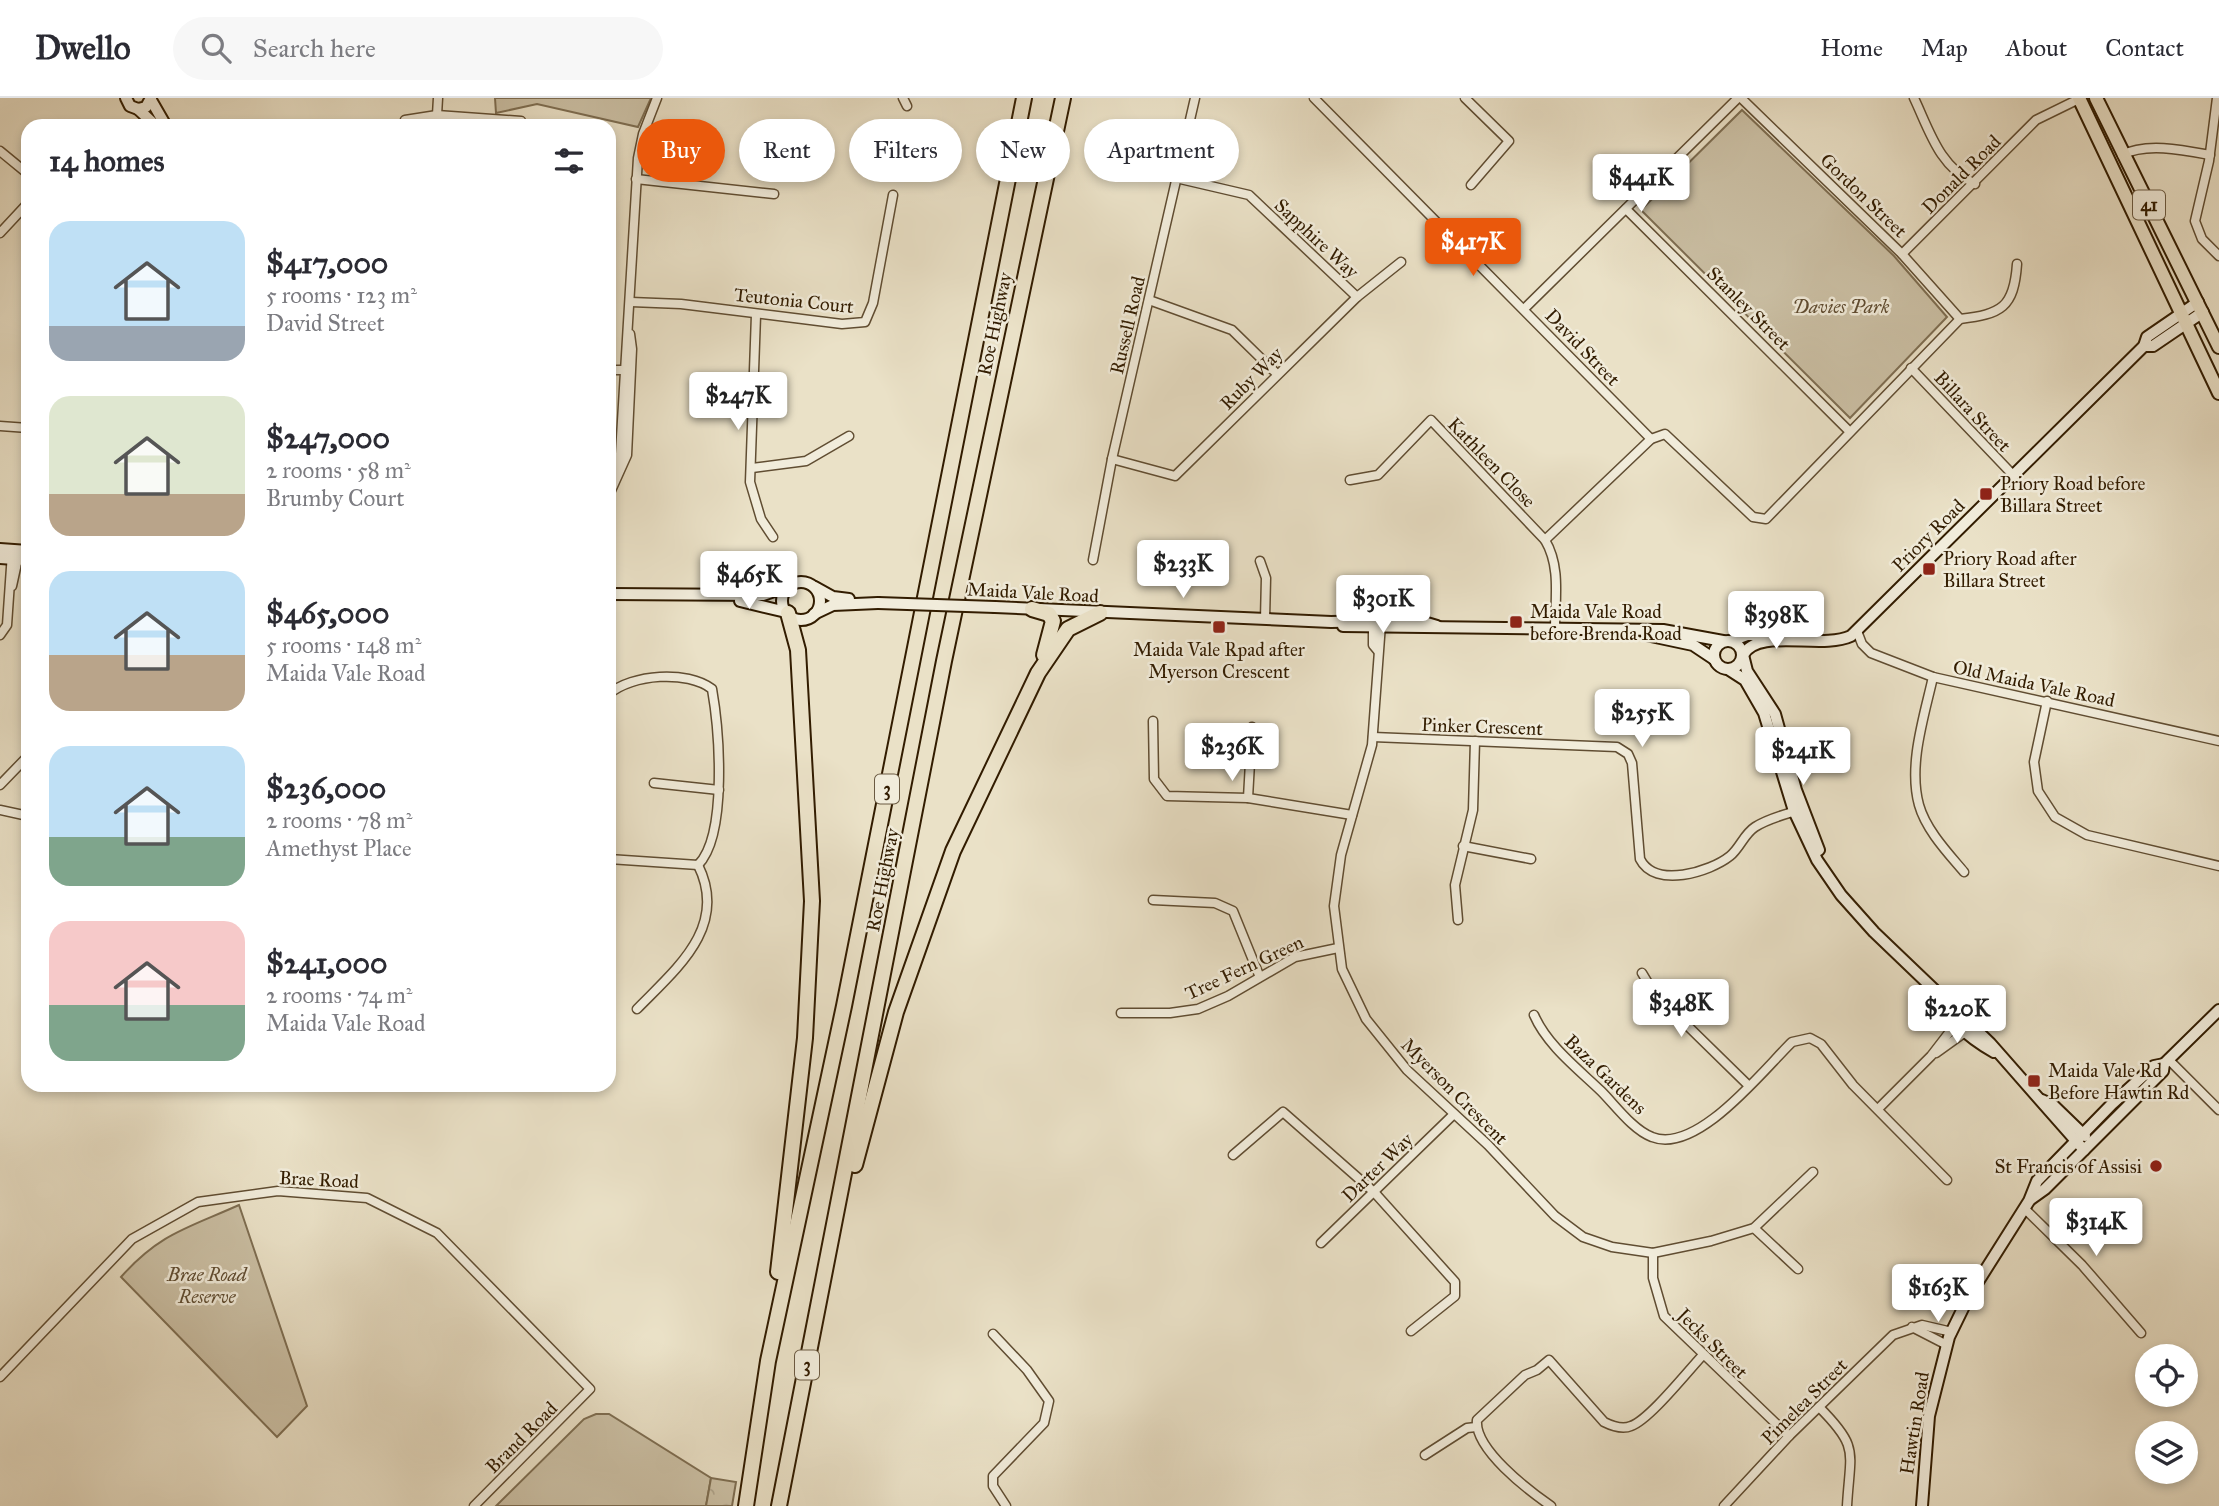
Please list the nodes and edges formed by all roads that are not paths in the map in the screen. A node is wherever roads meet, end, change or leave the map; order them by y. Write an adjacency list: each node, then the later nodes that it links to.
1 (126, 98): 15 (main road)
2 (438, 98): 16 (street)
3 (657, 98): 26 (street)
4 (1024, 98): 151 (highway, Roe Highway / 3)
5 (1065, 98): 140 (highway, Roe Highway / 3)
6 (1195, 98): 21 (street, Russell Road)
7 (1314, 98): 44 (street, David Street)
8 (1465, 98): 30 (street)
9 (1740, 98): 33 (street); 36 (street, Gordon Street)
10 (1914, 98): 29 (street)
11 (2080, 98): 29 (street, Donald Road); 46 (main road, 41)
12 (2096, 98): 23 (main road, 41)
13 (2217, 98): 24 (street)
14 (151, 99): 15 (main road); 18 (main road)
15 (138, 109): 17 (main road)
16 (437, 116): 19 (street); 20 (street)
17 (149, 119)
18 (162, 119)
19 (413, 119)
20 (487, 119)
21 (1190, 119)
22 (0, 152): 25 (street)
23 (2122, 155): 24 (street); 43 (main road, 41)
24 (2210, 155): 37 (street)
25 (21, 168)
26 (636, 179): 31 (street); 42 (street)
27 (1175, 182): 41 (street, Russell Road)
28 (1193, 182): 40 (street, Sapphire Way)
29 (1975, 184): 36 (street, Donald Road)
30 (1471, 185)
31 (774, 194)
32 (893, 195): 45 (street, Teutonia Court)
33 (1626, 209): 44 (street); 56 (street, Stanley Street)
34 (21, 210): 35 (street)
35 (0, 233)
36 (1902, 254): 47 (street, Gordon Street)
37 (2219, 256)
38 (1401, 262): 40 (street, Ruby Way)
39 (2017, 264): 47 (street)
40 (1357, 297): 52 (street, Ruby Way)
41 (1149, 300): 52 (street); 59 (street, Russell Road)
42 (631, 302): 45 (street, Teutonia Court); 51 (street)
43 (2200, 307): 46 (main road, Priory Road); 48 (main road, 41)
44 (1524, 309): 58 (street, David Street)
45 (756, 315): 61 (street)
46 (2183, 318): 53 (main road, 41); 62 (main road, Priory Road)
47 (1959, 319): 49 (street)
48 (2219, 347)
49 (1911, 368): 56 (street); 62 (street, Billara Street)
50 (616, 370): 51 (street)
51 (628, 370): 60 (street); 63 (street)
52 (1277, 374): 59 (street, Ruby Way)
53 (2219, 393)
54 (0, 426): 55 (street)
55 (21, 428)
56 (1849, 430): 58 (street)
57 (849, 436): 61 (street)
58 (1651, 439): 66 (street)
59 (1112, 460): 69 (street, Russell Road)
60 (616, 464)
61 (752, 468): 65 (street)
62 (2012, 475): 84 (main road, Priory Road)
63 (616, 479)
64 (1350, 480): 66 (street, Kathleen Close)
65 (773, 537)
66 (1545, 540): 82 (street)
67 (0, 549): 68 (main road)
68 (17, 556): 85 (street)
69 (1093, 560)
70 (1260, 561): 80 (street)
71 (792, 584): 72 (main road); 74 (main road); 77 (main road)
72 (810, 584): 75 (main road, Maida Vale Road); 79 (main road)
73 (616, 594): 74 (main road)
74 (696, 596): 77 (main road)
75 (859, 602): 76 (main road, Maida Vale Road, bridge); 79 (main road, Maida Vale Road)
76 (1032, 609): 78 (main road, Maida Vale Road); 91 (highway)
77 (787, 612): 79 (main road); 151 (highway)
78 (1100, 613): 80 (main road, Maida Vale Road); 91 (highway)
79 (813, 615)
80 (1265, 619): 81 (main road, Maida Vale Road)
81 (1377, 623): 82 (main road, Maida Vale Road); 97 (street, Myerson Crescent)
82 (1555, 629): 83 (main road, Maida Vale Road)
83 (1594, 630): 86 (main road, Maida Vale Road); 89 (main road, Maida Vale Road)
84 (1857, 631): 87 (main road, Priory Road); 92 (street, Old Maida Vale Road)
85 (0, 635)
86 (1727, 641): 87 (main road, Priory Road); 88 (main road); 89 (main road)
87 (1818, 642): 88 (main road, Priory Road)
88 (1743, 655): 90 (main road); 106 (main road)
89 (1714, 659): 90 (main road)
90 (1728, 669): 106 (main road)
91 (1038, 673): 140 (highway)
92 (1933, 677): 94 (street, Old Maida Vale Road); 114 (street)
93 (616, 690): 103 (street)
94 (2047, 701): 99 (street, Old Maida Vale Road); 113 (street)
95 (1153, 720): 104 (street)
96 (1252, 727): 104 (street)
97 (1373, 737): 98 (street, Pinker Crescent); 108 (street, Myerson Crescent)
98 (1475, 741): 106 (street, Pinker Crescent); 109 (street)
99 (2219, 741)
100 (21, 763): 102 (street)
101 (654, 783): 103 (street)
102 (0, 785)
103 (719, 790): 112 (street)
104 (1248, 798): 108 (street)
105 (0, 810): 107 (street)
106 (1798, 810): 124 (main road)
107 (21, 814)
108 (1352, 816): 117 (street, Myerson Crescent)
109 (1463, 846): 111 (street); 116 (street)
110 (616, 859): 112 (street)
111 (1531, 859)
112 (698, 865): 120 (street)
113 (2219, 866)
114 (1964, 873)
115 (1153, 900): 119 (street)
116 (1458, 920)
117 (1338, 948): 119 (street, Tree Fern Green); 131 (street, Myerson Crescent)
118 (1642, 973): 128 (street)
119 (1259, 975): 122 (street, Tree Fern Green)
120 (637, 1009)
121 (2219, 1010): 127 (main road, Hawtin Road)
122 (1121, 1013)
123 (1534, 1015): 128 (street, Baza Gardens)
124 (1960, 1019): 125 (main road); 126 (street)
125 (1969, 1029): 126 (street); 132 (main road)
126 (1931, 1056): 129 (street)
127 (2166, 1061): 130 (street); 132 (main road, Hawtin Road); 133 (main road, Hawtin Road)
128 (1748, 1085): 129 (street, Baza Gardens)
129 (1878, 1110): 136 (street, Baza Gardens)
130 (2219, 1110)
131 (1454, 1114): 137 (street, Darter Way); 142 (street, Myerson Crescent)
132 (2078, 1137): 133 (main road); 138 (main road, Hawtin Road)
133 (2088, 1146): 138 (main road, Hawtin Road)
134 (1233, 1155): 137 (street)
135 (1813, 1172): 139 (street, Myerson Crescent)
136 (1947, 1180)
137 (1374, 1192): 141 (street, Darter Way); 145 (street)
138 (2026, 1205): 146 (main road, Hawtin Road); 147 (street)
139 (1754, 1228): 142 (street, Myerson Crescent); 143 (street)
140 (834, 1233): 160 (highway, Roe Highway / 3)
141 (1321, 1243)
142 (1653, 1252): 150 (street, Jecks Street)
143 (1798, 1269)
144 (1912, 1327): 146 (street); 149 (street); 154 (street, Pimelea Street)
145 (1411, 1331)
146 (1952, 1332): 149 (main road, Hawtin Road)
147 (2141, 1333)
148 (993, 1334): 161 (street)
149 (1947, 1345): 165 (main road, Hawtin Road)
150 (1702, 1356): 155 (street); 156 (street, Jecks Street)
151 (768, 1361): 159 (highway, Roe Highway / 3)
152 (0, 1377): 153 (street, Brae Road)
153 (590, 1389): 158 (street, Brand Road)
154 (1819, 1407): 156 (street, Pimelea Street); 164 (street)
155 (1476, 1427): 157 (street); 162 (street)
156 (1789, 1436): 163 (street, Pimelea Street)
157 (1425, 1455)
158 (474, 1506)
159 (747, 1506)
160 (779, 1506)
161 (1006, 1506)
162 (1551, 1506)
163 (1724, 1506)
164 (1847, 1506)
165 (1922, 1506)

